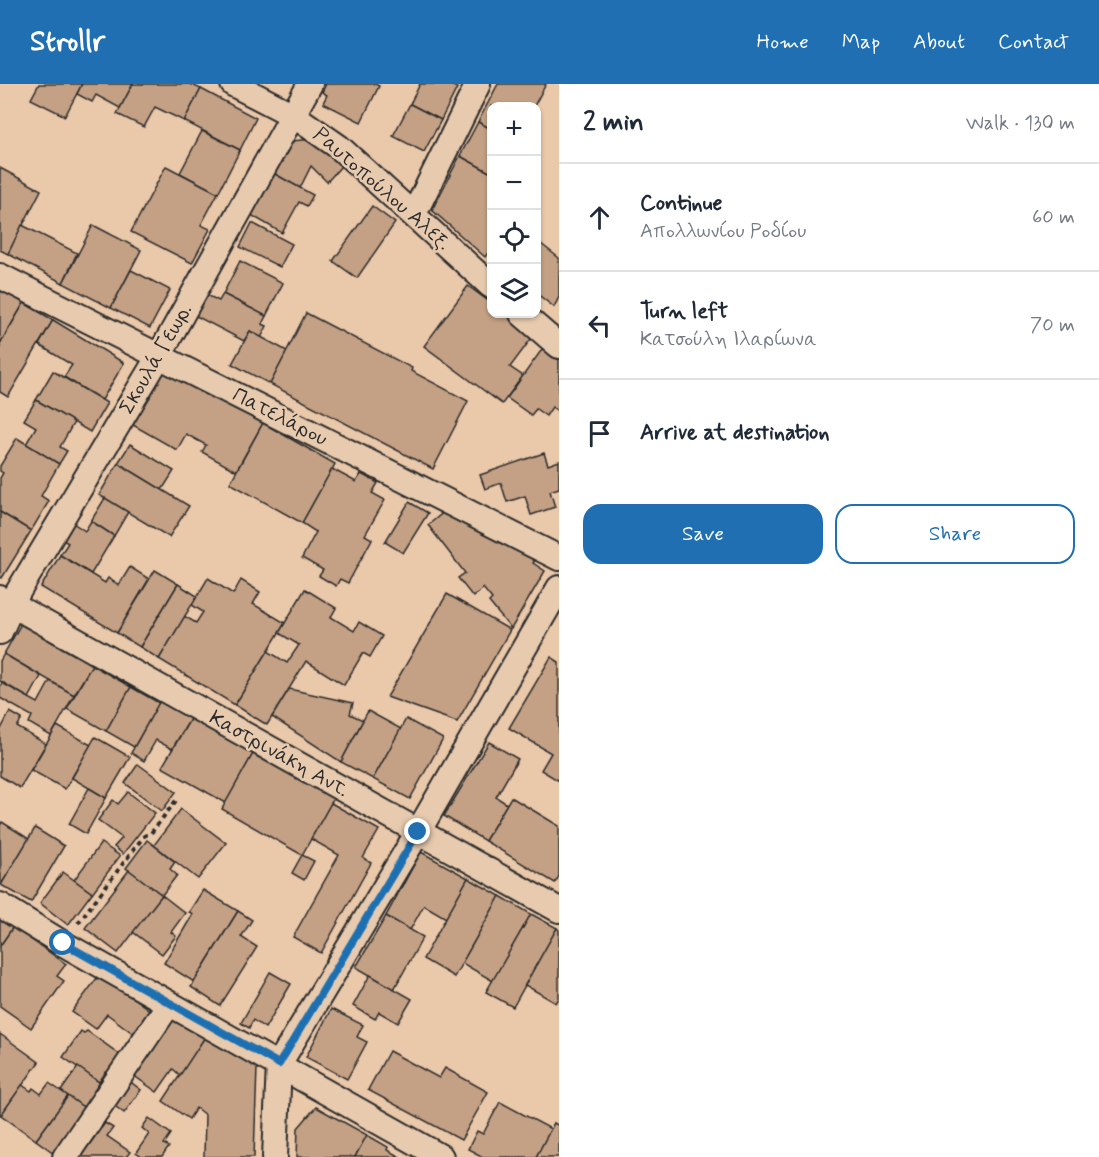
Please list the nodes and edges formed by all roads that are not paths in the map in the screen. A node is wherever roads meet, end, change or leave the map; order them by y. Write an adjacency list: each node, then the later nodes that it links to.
1 (233, 84): 4 (street, Ραυτοπούλου Αλεξ.)
2 (310, 84): 4 (street, Σκουλά Γεωρ.)
3 (478, 84): 5 (street)
4 (293, 115): 5 (street, Ραυτοπούλου Αλεξ.); 10 (street, Σκουλά Γεωρ.)
5 (414, 214): 7 (street, Ραυτοπούλου Αλεξ.)
6 (0, 276): 10 (street, Πατελάρου)
7 (487, 281)
8 (527, 318): 9 (street)
9 (558, 341)
10 (159, 356): 11 (street, Πατελάρου); 13 (street, Σκουλά Γεωρ.)
11 (559, 558)
12 (559, 588): 15 (street)
13 (6, 602): 14 (street, Σκουλά Γεωρ.); 15 (street, Καστρινάκη Αντ.)
14 (0, 632)
15 (418, 832): 17 (street, Καστρινάκη Αντ.); 19 (street)
16 (0, 905): 18 (street)
17 (559, 910)
18 (169, 1004): 19 (street); 20 (street)
19 (279, 1064): 21 (street); 22 (street)
20 (65, 1157)
21 (275, 1157)
22 (441, 1157)

